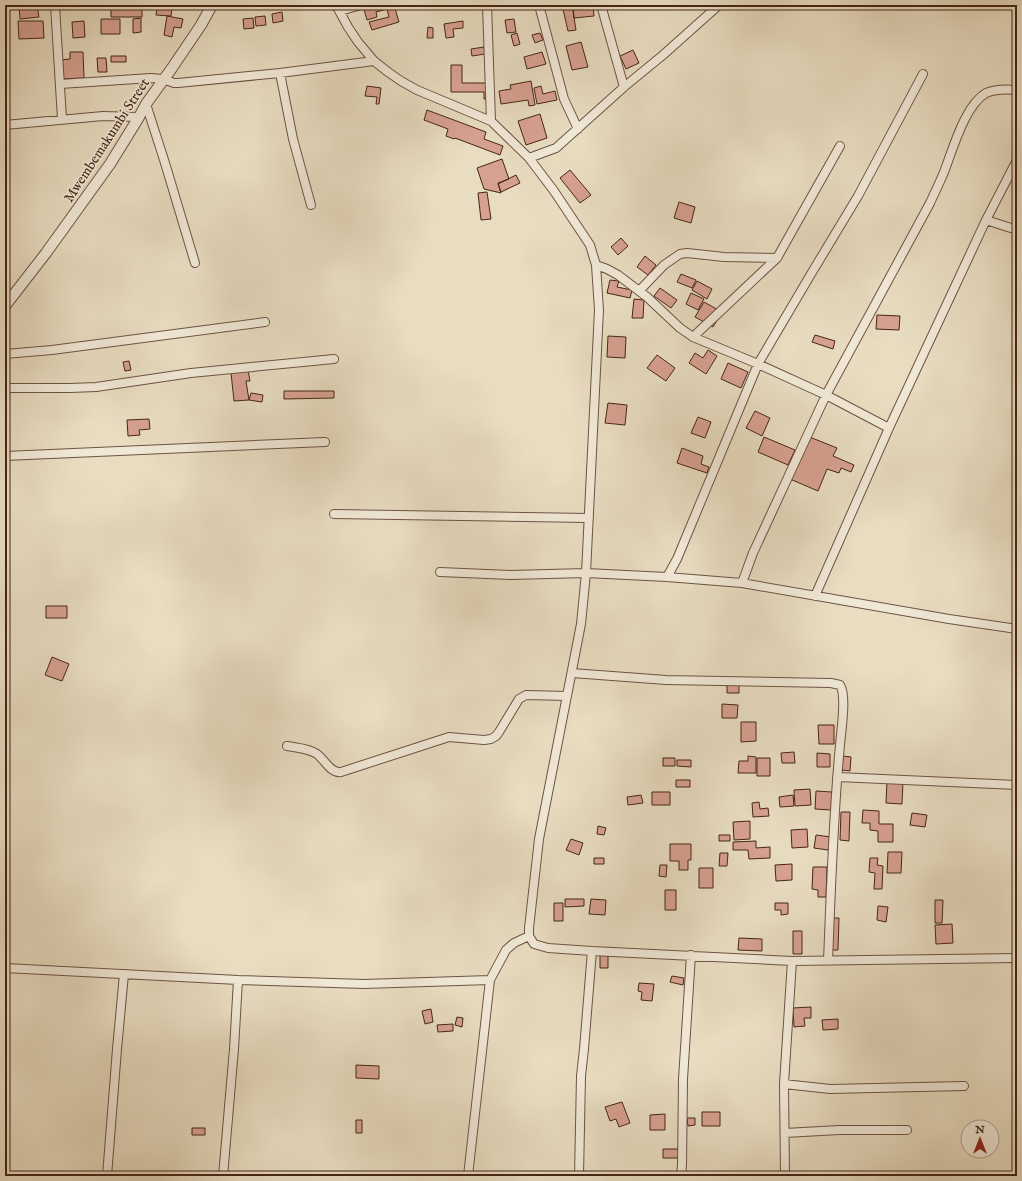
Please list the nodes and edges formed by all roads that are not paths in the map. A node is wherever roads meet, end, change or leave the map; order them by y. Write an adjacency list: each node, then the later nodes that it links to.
1 (55, 5): 13 (street)
2 (212, 5): 12 (street, Mwembemakumbi Street)
3 (361, 5): 8 (street)
4 (487, 5): 19 (street)
5 (539, 5): 21 (street)
6 (601, 5): 14 (street)
7 (719, 5): 14 (street)
8 (338, 8): 9 (street)
9 (374, 61): 10 (street); 19 (street)
10 (280, 73): 12 (street); 25 (street)
11 (923, 74): 37 (street)
12 (163, 79): 13 (street); 16 (street, Mwembemakumbi Street)
13 (60, 84): 18 (street)
14 (624, 87): 21 (street)
15 (1017, 90): 39 (street)
16 (146, 104): 17 (street, Mwembemakumbi Street); 29 (street)
17 (139, 117): 18 (street); 32 (street, Mwembemakumbi Street)
18 (62, 119): 20 (street)
19 (491, 121): 23 (street)
20 (5, 125)
21 (578, 129): 23 (street)
22 (840, 146): 28 (street)
23 (529, 158): 30 (street)
24 (1017, 160): 26 (street)
25 (311, 205)
26 (986, 220): 27 (street); 40 (street)
27 (1017, 230)
28 (777, 258): 31 (street); 34 (street)
29 (195, 262)
30 (596, 265): 31 (street); 44 (street)
31 (639, 291): 34 (street)
32 (5, 306)
33 (265, 322): 35 (street)
34 (693, 337): 37 (street)
35 (5, 354)
36 (334, 359): 38 (street)
37 (758, 364): 39 (street); 47 (street)
38 (5, 388)
39 (826, 395): 40 (street); 48 (street)
40 (889, 428): 49 (street)
41 (325, 442): 42 (street)
42 (5, 456)
43 (334, 514): 44 (street)
44 (589, 518): 46 (street)
45 (440, 572): 46 (street)
46 (586, 573): 47 (street); 51 (street)
47 (667, 576): 48 (street)
48 (742, 583): 49 (street)
49 (815, 596): 50 (street)
50 (1017, 629)
51 (572, 673): 52 (street); 54 (street)
52 (567, 696): 53 (street); 56 (street)
53 (286, 746)
54 (837, 777): 55 (street); 61 (street)
55 (1017, 785)
56 (529, 936): 57 (street); 65 (street)
57 (592, 951): 58 (street); 73 (street)
58 (691, 955): 60 (street); 74 (street)
59 (1017, 958): 61 (street)
60 (792, 961): 61 (street); 66 (street)
61 (828, 961)
62 (5, 968): 63 (street)
63 (124, 974): 64 (street); 70 (street)
64 (238, 980): 65 (street); 71 (street)
65 (490, 980): 72 (street)
66 (784, 1084): 67 (street); 69 (street)
67 (964, 1086)
68 (908, 1130): 69 (street)
69 (785, 1133): 75 (street)
70 (106, 1176)
71 (223, 1176)
72 (468, 1176)
73 (579, 1176)
74 (681, 1176)
75 (785, 1176)

